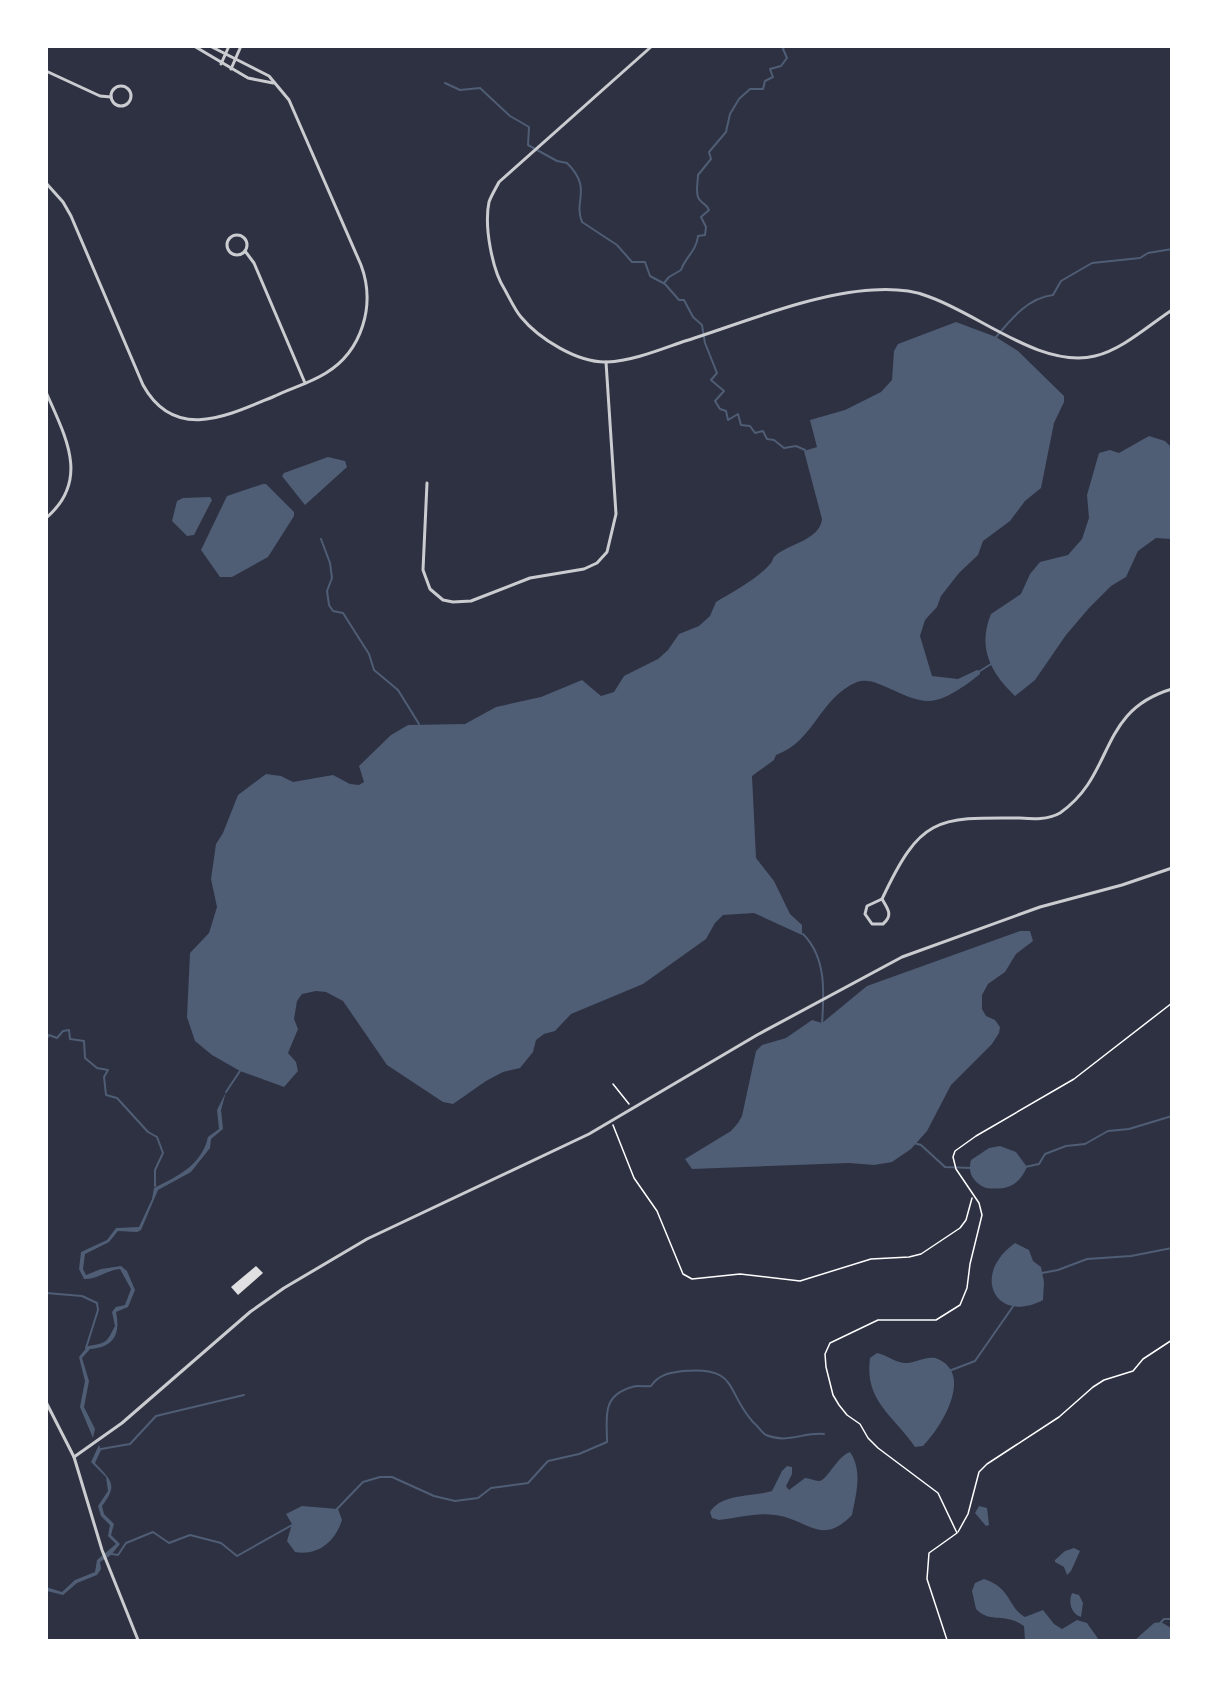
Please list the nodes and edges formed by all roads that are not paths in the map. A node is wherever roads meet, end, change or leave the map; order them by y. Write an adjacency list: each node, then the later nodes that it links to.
1 (194, 46): 8 (street)
2 (210, 46): 6 (street)
3 (229, 46): 6 (street)
4 (241, 46): 7 (street)
5 (652, 46): 16 (street)
6 (225, 55): 7 (street); 8 (street)
7 (235, 60): 9 (street); 11 (street)
8 (221, 64): 9 (street)
9 (231, 69): 11 (street)
10 (46, 71): 12 (street)
11 (273, 83): 17 (street)
12 (111, 97): 12 (street)
13 (46, 183): 17 (street)
14 (245, 251): 14 (street); 17 (street)
15 (1172, 310): 16 (street)
16 (606, 362): 19 (street)
17 (305, 383)
18 (46, 392): 20 (street)
19 (427, 483)
20 (46, 518)
21 (1172, 689): 23 (street)
22 (1172, 868): 25 (street)
23 (882, 899): 23 (street)
24 (46, 1402): 25 (street)
25 (74, 1457): 26 (street)
26 (138, 1641)

